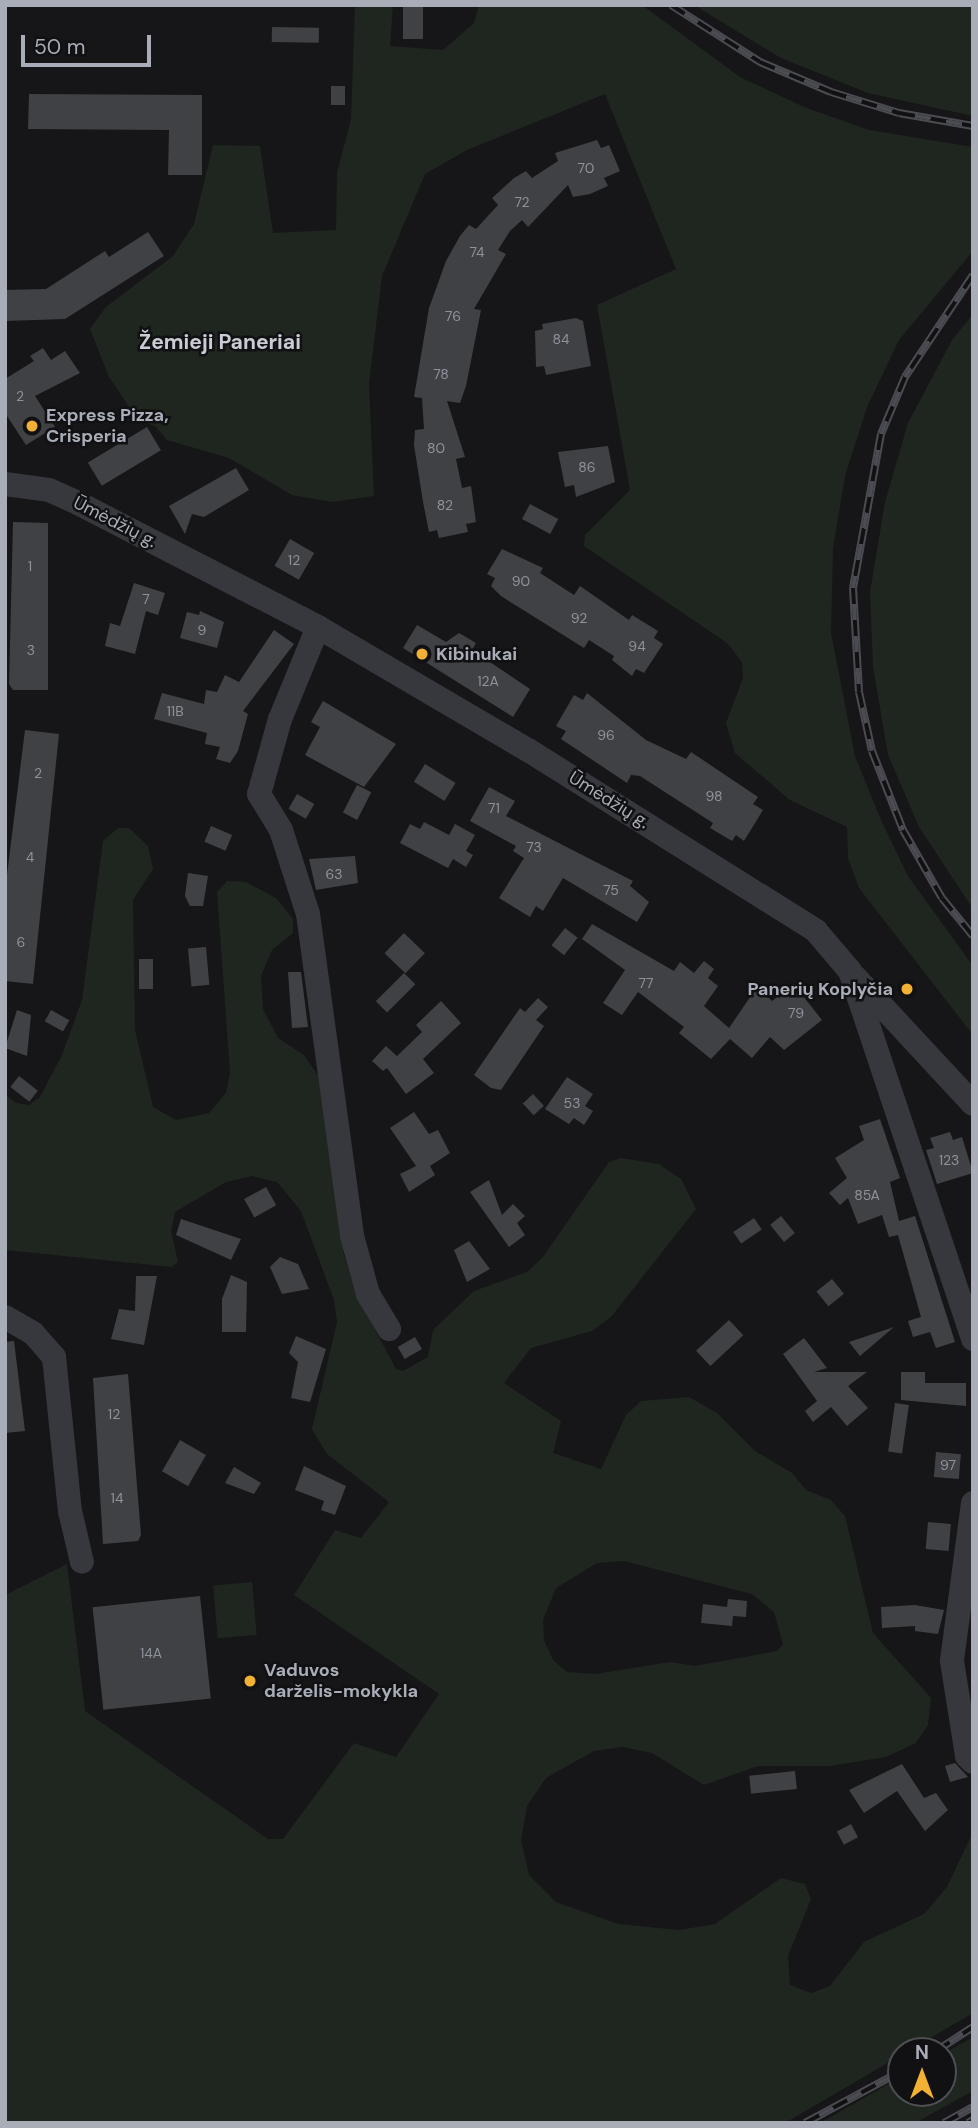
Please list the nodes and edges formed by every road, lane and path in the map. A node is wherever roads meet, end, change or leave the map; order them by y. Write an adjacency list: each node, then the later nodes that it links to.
1 (5, 484): 2 (street, Ūmėdžių g.)
2 (318, 627): 3 (street, Ūmėdžių g.); 6 (street)
3 (850, 971): 4 (street); 7 (street, Ūmėdžių g.)
4 (973, 1104)
5 (5, 1318): 9 (street)
6 (389, 1329)
7 (973, 1339)
8 (973, 1503): 10 (street)
9 (82, 1562)
10 (973, 1762)

